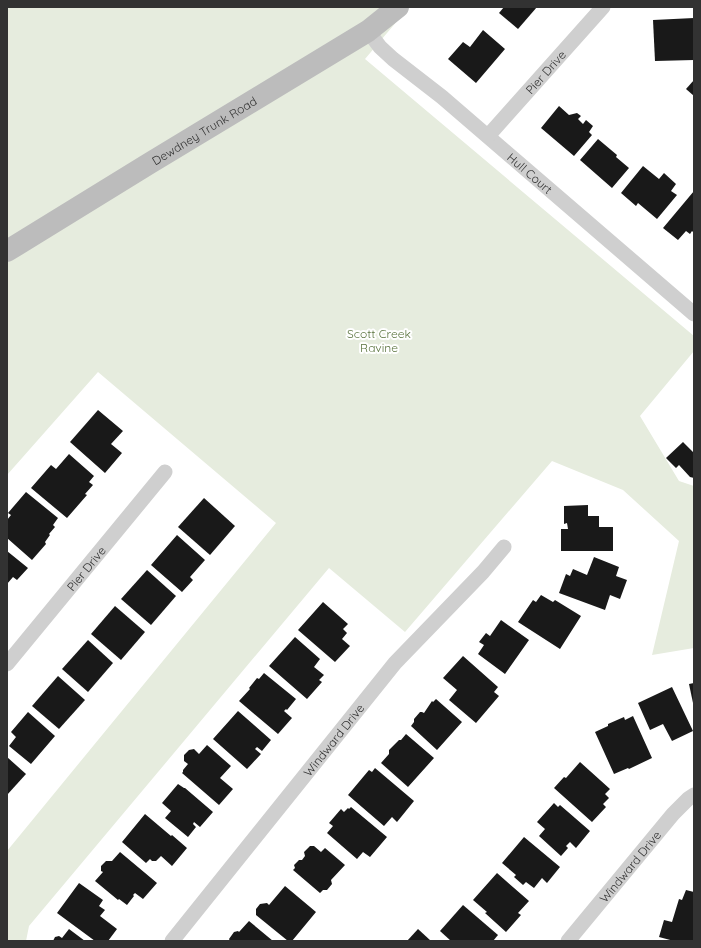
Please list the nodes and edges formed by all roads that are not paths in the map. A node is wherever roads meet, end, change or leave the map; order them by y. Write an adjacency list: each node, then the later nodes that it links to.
1 (398, 7): 3 (main road, Dewdney Trunk Road)
2 (603, 7): 4 (street, Pier Drive)
3 (368, 31): 4 (street, Hull Court); 5 (main road, Dewdney Trunk Road)
4 (488, 136): 6 (street, Hull Court)
5 (7, 251)
6 (694, 314)
7 (165, 472): 9 (street, Pier Drive)
8 (504, 546): 11 (street, Windward Drive)
9 (7, 664)
10 (694, 795): 12 (street, Windward Drive)
11 (172, 941)
12 (568, 941)

